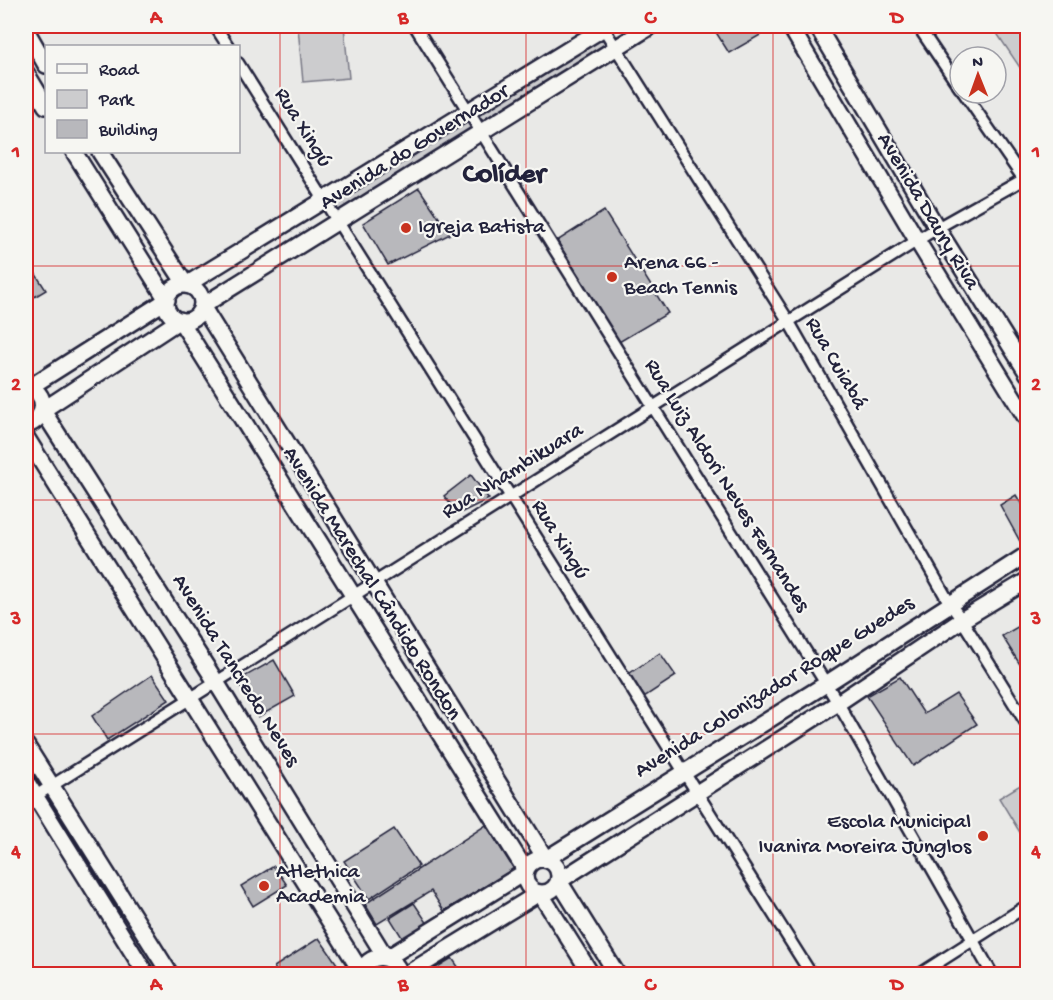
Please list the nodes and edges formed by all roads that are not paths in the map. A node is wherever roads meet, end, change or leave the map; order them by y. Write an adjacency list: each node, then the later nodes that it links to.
1 (215, 26): 9 (street)
2 (415, 26): 17 (street, Rua Luiz Aldori Neves Fernandes)
3 (604, 26): 10 (street, Rua Cuiabá); 17 (street, Avenida do Governador)
4 (651, 26): 10 (street, Avenida do Governador)
5 (790, 26): 25 (street, Avenida Daury Riva)
6 (817, 26): 24 (street, Avenida Daury Riva)
7 (918, 26): 13 (street)
8 (26, 30): 11 (street)
9 (227, 45)
10 (616, 48): 18 (street, Avenida do Governador); 30 (street, Rua Cuiabá)
11 (45, 63)
12 (240, 66): 22 (street, Rua Xingú)
13 (948, 70)
14 (26, 73): 15 (street)
15 (45, 104)
16 (972, 105): 21 (street)
17 (468, 111): 18 (street, Rua Luiz Aldori Neves Fernandes); 22 (street, Avenida do Governador)
18 (482, 133): 23 (street, Avenida do Governador); 33 (street, Rua Luiz Aldori Neves Fernandes)
19 (75, 153): 27 (street)
20 (101, 153): 26 (street)
21 (1026, 182): 24 (street, Rua Nhambikuara)
22 (325, 200): 23 (street, Rua Xingú); 26 (street, Avenida do Governador)
23 (338, 223): 28 (street, Avenida do Governador); 38 (street, Rua Xingú)
24 (937, 228): 25 (street, Rua Nhambikuara); 31 (street, Avenida Daury Riva)
25 (918, 242): 30 (street, Rua Nhambikuara); 35 (street, Avenida Daury Riva)
26 (186, 285): 27 (street); 28 (street)
27 (167, 300): 29 (street); 32 (street)
28 (202, 306): 29 (street); 41 (street, Avenida Marechal Cândido Rondon)
29 (180, 320): 34 (street); 42 (street, Avenida Marechal Cândido Rondon)
30 (789, 322): 33 (street, Rua Nhambikuara); 43 (street, Rua Cuiabá)
31 (1028, 374)
32 (27, 386): 34 (street, Avenida Tancredo Neves)
33 (653, 407): 38 (street, Rua Nhambikuara); 46 (street, Rua Luiz Aldori Neves Fernandes)
34 (43, 410): 36 (street); 45 (street, Avenida Tancredo Neves)
35 (1028, 421)
36 (26, 425)
37 (26, 437): 47 (street)
38 (510, 497): 41 (street, Rua Nhambikuara); 51 (street, Rua Xingú)
39 (1028, 554): 43 (street, Avenida Colonizador Roque Guedes)
40 (1028, 580): 44 (street, Avenida Colonizador Roque Guedes)
41 (374, 583): 42 (street, Rua Nhambikuara); 56 (street, Avenida Marechal Cândido Rondon)
42 (352, 596): 45 (street, Rua Nhambikuara); 57 (street, Avenida Marechal Cândido Rondon)
43 (950, 604): 44 (street, Rua Cuiabá); 46 (street, Avenida Colonizador Roque Guedes)
44 (962, 620): 48 (street, Avenida Colonizador Roque Guedes); 49 (street, Rua Cuiabá)
45 (216, 682): 47 (street, Rua Nhambikuara); 62 (street, Avenida Tancredo Neves)
46 (826, 684): 48 (street, Rua Luiz Aldori Neves Fernandes); 51 (street, Avenida Colonizador Roque Guedes)
47 (190, 698): 53 (street, Rua Nhambikuara); 63 (street)
48 (838, 703): 54 (street, Avenida Colonizador Roque Guedes); 61 (street, Rua Luiz Aldori Neves Fernandes)
49 (1028, 726)
50 (26, 745): 53 (street)
51 (683, 773): 54 (street, Rua Xingú); 56 (street, Avenida Colonizador Roque Guedes)
52 (26, 782): 55 (street)
53 (51, 786): 55 (street, Rua Nhambikuara); 65 (street)
54 (695, 792): 58 (street, Avenida Colonizador Roque Guedes); 70 (street, Rua Xingú)
55 (30, 799): 64 (street)
56 (545, 859): 57 (street); 58 (street)
57 (525, 871): 59 (street); 62 (street)
58 (559, 881): 59 (street); 69 (street)
59 (539, 893): 67 (street); 68 (street)
60 (1028, 905): 61 (street)
61 (971, 941): 71 (street); 72 (street, Rua Luiz Aldori Neves Fernandes)
62 (386, 958): 63 (street); 66 (street, Avenida Tancredo Neves)
63 (361, 974)
64 (146, 975)
65 (170, 975)
66 (400, 975)
67 (407, 975)
68 (591, 975)
69 (617, 975)
70 (811, 975)
71 (920, 975)
72 (992, 975)

